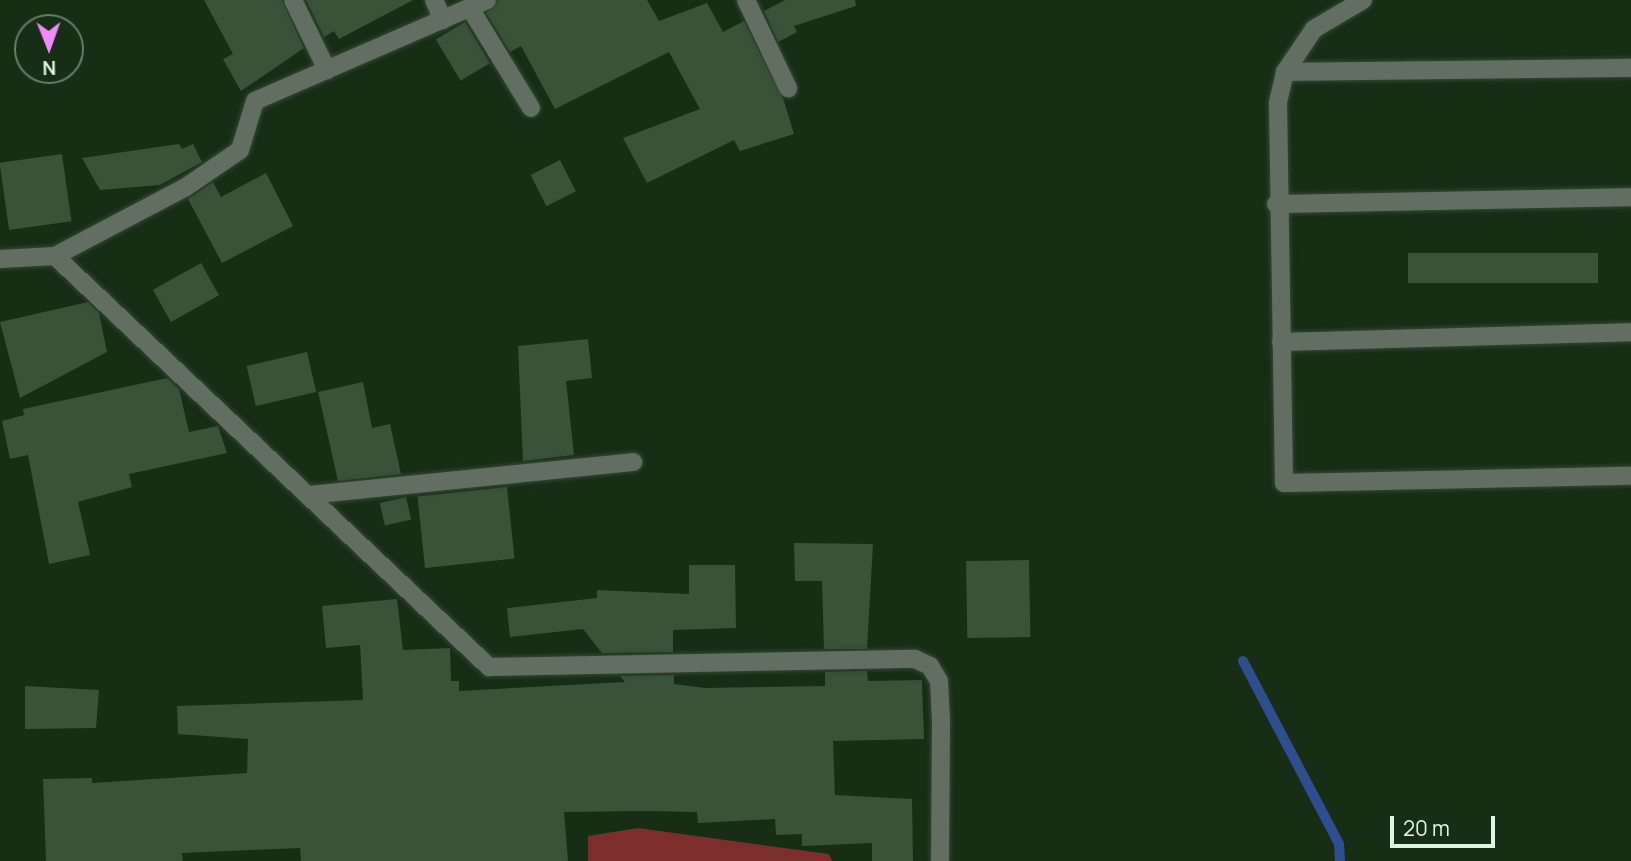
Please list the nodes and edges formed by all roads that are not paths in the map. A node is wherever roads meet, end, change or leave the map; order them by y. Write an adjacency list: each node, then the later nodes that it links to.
1 (293, 0): 9 (street)
2 (434, 0): 7 (street)
3 (487, 0): 6 (street)
4 (746, 0): 11 (street)
5 (1363, 0): 10 (street)
6 (470, 8): 7 (street); 12 (street)
7 (443, 20): 9 (street)
8 (1631, 68): 10 (street)
9 (327, 70): 15 (street)
10 (1285, 72): 14 (street)
11 (788, 88)
12 (531, 108)
13 (1631, 197): 14 (street)
14 (1276, 204): 18 (street)
15 (55, 256): 16 (street); 21 (street)
16 (0, 259)
17 (1631, 332): 18 (street)
18 (1280, 342): 20 (street)
19 (633, 461): 21 (street)
20 (1631, 475)
21 (309, 495): 22 (street)
22 (940, 861)

